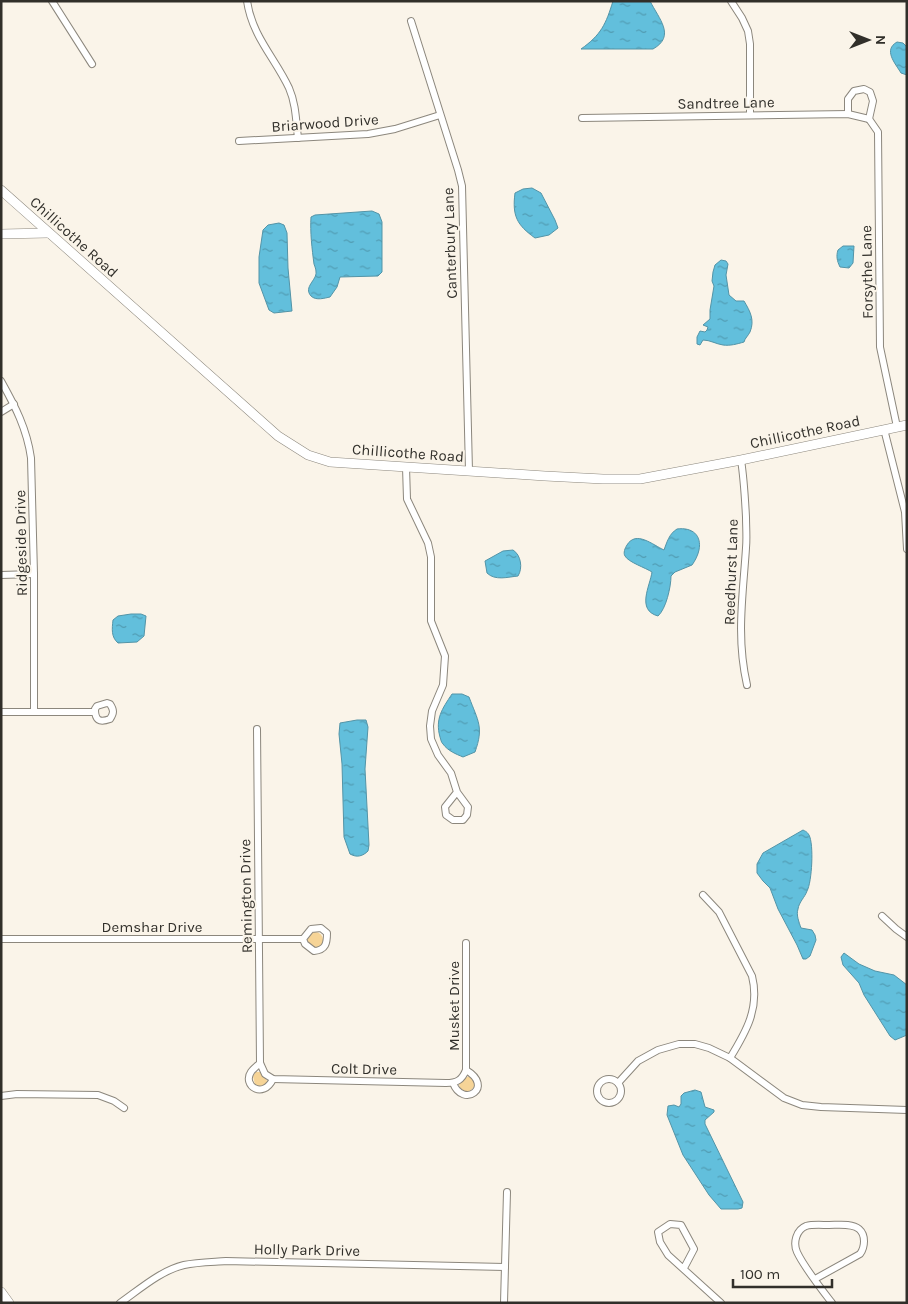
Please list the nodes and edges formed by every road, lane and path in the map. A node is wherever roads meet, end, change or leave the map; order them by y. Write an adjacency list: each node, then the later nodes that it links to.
1 (52, 1): 5 (street)
2 (247, 1): 11 (street)
3 (731, 1): 8 (street)
4 (411, 21): 7 (street, Canterbury Lane)
5 (92, 64)
6 (848, 114): 8 (street, Sandtree Lane); 10 (street, Sandtree Lane); 10 (street)
7 (440, 115): 11 (street, Briarwood Drive); 24 (street, Canterbury Lane)
8 (750, 115): 9 (street, Sandtree Lane)
9 (582, 118)
10 (869, 118): 20 (street, Forsythe Lane)
11 (298, 138): 12 (street, Briarwood Drive)
12 (239, 141)
13 (1, 190): 14 (street, Chillicothe Road)
14 (48, 233): 15 (street); 23 (street, Chillicothe Road)
15 (1, 234)
16 (1, 381): 17 (street, Ridgeside Drive)
17 (14, 404): 18 (street); 26 (street, Ridgeside Drive)
18 (1, 412)
19 (907, 425): 20 (street, Chillicothe Road)
20 (897, 427): 21 (street, Chillicothe Road)
21 (884, 429): 22 (street, Chillicothe Road); 25 (street)
22 (741, 460): 24 (street, Chillicothe Road); 28 (street, Reedhurst Lane)
23 (406, 467): 24 (street, Chillicothe Road); 33 (street)
24 (469, 471)
25 (907, 549)
26 (34, 574): 27 (street); 30 (street, Ridgeside Drive)
27 (1, 575)
28 (748, 685)
29 (1, 712): 30 (street)
30 (34, 712): 31 (street)
31 (95, 712)
32 (257, 729): 38 (street, Remington Drive)
33 (457, 792): 33 (street)
34 (703, 895): 41 (street)
35 (882, 916): 36 (street)
36 (907, 936)
37 (1, 939): 38 (street, Demshar Drive)
38 (260, 939): 39 (street, Demshar Drive); 42 (street, Remington Drive)
39 (304, 939)
40 (466, 943): 43 (street, Musket Drive)
41 (730, 1058): 46 (street); 49 (street)
42 (260, 1063): 44 (street); 44 (street, Colt Drive)
43 (466, 1070): 45 (street); 45 (street, Colt Drive)
44 (274, 1079): 45 (street, Colt Drive)
45 (453, 1083)
46 (618, 1083)
47 (1, 1096): 48 (street)
48 (124, 1108)
49 (907, 1110)
50 (507, 1192): 51 (street)
51 (505, 1267): 56 (street, Holly Park Drive); 57 (street)
52 (684, 1268): 52 (street); 58 (street)
53 (815, 1279): 53 (street); 59 (street)
54 (1, 1292): 55 (street)
55 (9, 1303)
56 (120, 1303)
57 (504, 1303)
58 (721, 1303)
59 (832, 1303)

